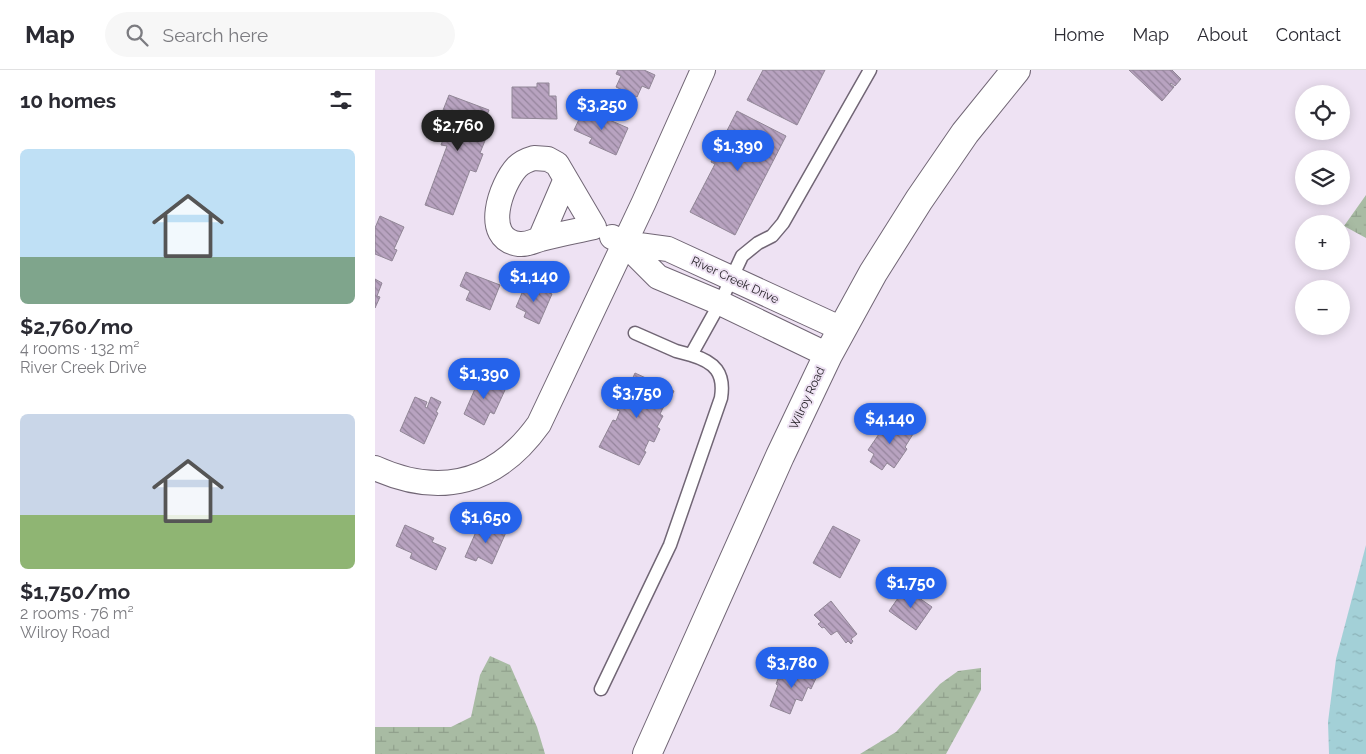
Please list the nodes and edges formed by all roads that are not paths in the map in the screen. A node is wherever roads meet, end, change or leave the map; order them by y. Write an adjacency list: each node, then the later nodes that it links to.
1 (703, 70): 7 (street)
2 (870, 70): 8 (lane)
3 (1015, 70): 10 (main road, Wilroy Road)
4 (565, 181): 5 (street); 6 (street); 6 (street)
5 (595, 228): 6 (street); 7 (street, River Creek Drive)
6 (540, 239)
7 (624, 243): 8 (street, River Creek Drive); 9 (street, River Creek Drive); 14 (street)
8 (730, 278): 9 (lane); 10 (street, River Creek Drive)
9 (720, 303): 12 (lane); 13 (street, River Creek Drive)
10 (842, 330): 13 (main road, Wilroy Road)
11 (635, 333): 12 (lane)
12 (691, 355): 15 (lane)
13 (828, 355): 16 (main road, Wilroy Road)
14 (375, 468)
15 (601, 689)
16 (647, 754)

